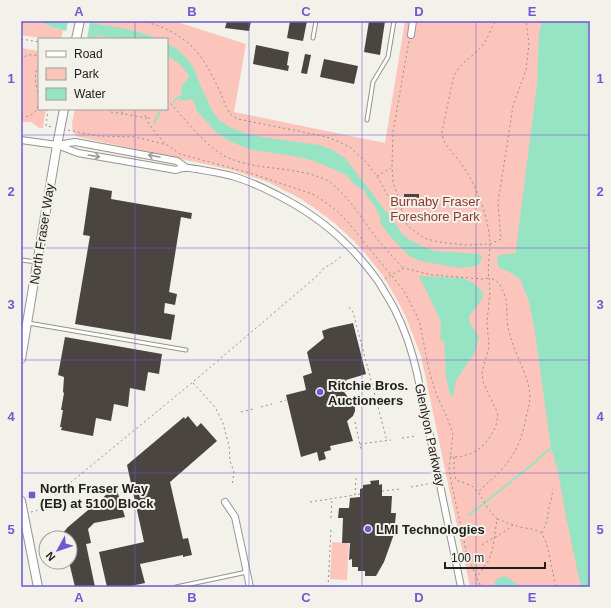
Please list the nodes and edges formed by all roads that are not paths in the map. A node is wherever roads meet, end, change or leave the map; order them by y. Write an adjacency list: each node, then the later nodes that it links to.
1 (80, 21): 6 (street)
2 (316, 21): 7 (lane)
3 (394, 21): 9 (lane)
4 (413, 21): 5 (street)
5 (410, 35)
6 (76, 38)
7 (313, 38)
8 (64, 110): 11 (street, North Fraser Way)
9 (367, 120)
10 (21, 140): 11 (street)
11 (57, 145): 12 (street, Glenlyon Parkway, one-way to 12); 12 (street, Glenlyon Parkway, one-way to 11); 14 (street, North Fraser Way)
12 (185, 167): 24 (street, Glenlyon Parkway)
13 (21, 260): 14 (lane)
14 (37, 262): 15 (street, North Fraser Way)
15 (27, 323): 16 (lane); 17 (street, North Fraser Way)
16 (186, 350)
17 (21, 358)
18 (21, 501): 21 (street)
19 (225, 502): 20 (street)
20 (247, 572): 22 (lane); 23 (street)
21 (38, 587)
22 (176, 587)
23 (250, 587)
24 (461, 587)

